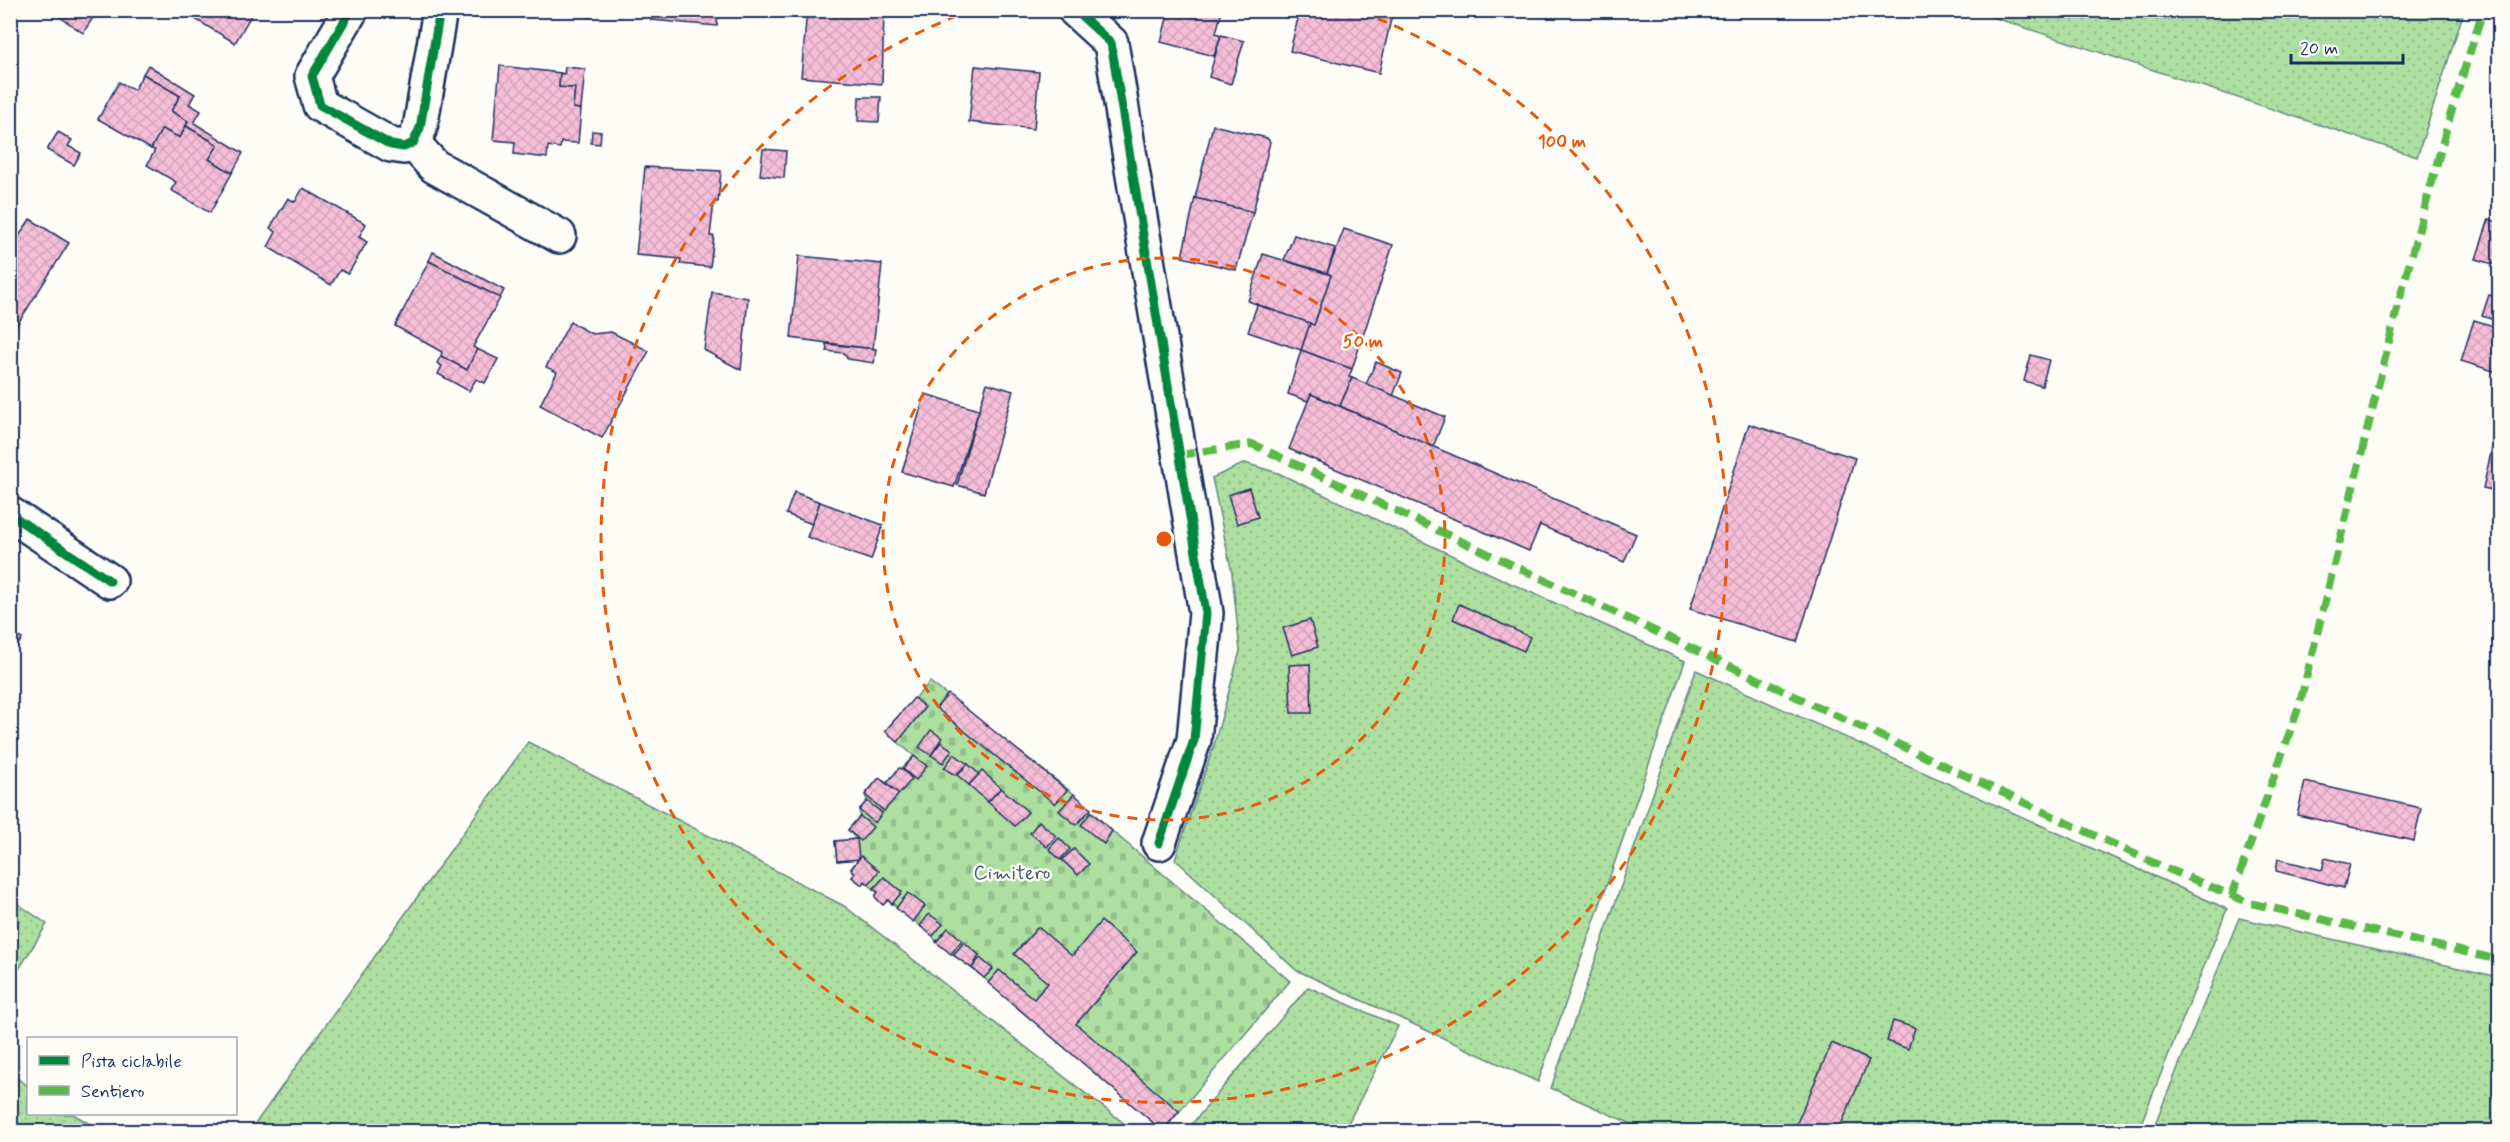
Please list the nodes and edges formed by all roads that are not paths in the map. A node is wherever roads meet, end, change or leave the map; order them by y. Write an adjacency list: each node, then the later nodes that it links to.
1 (351, 10): 4 (street)
2 (440, 10): 4 (street)
3 (1075, 10): 8 (street)
4 (413, 143): 5 (street)
5 (559, 236)
6 (10, 514): 7 (street)
7 (110, 581)
8 (1159, 843)

